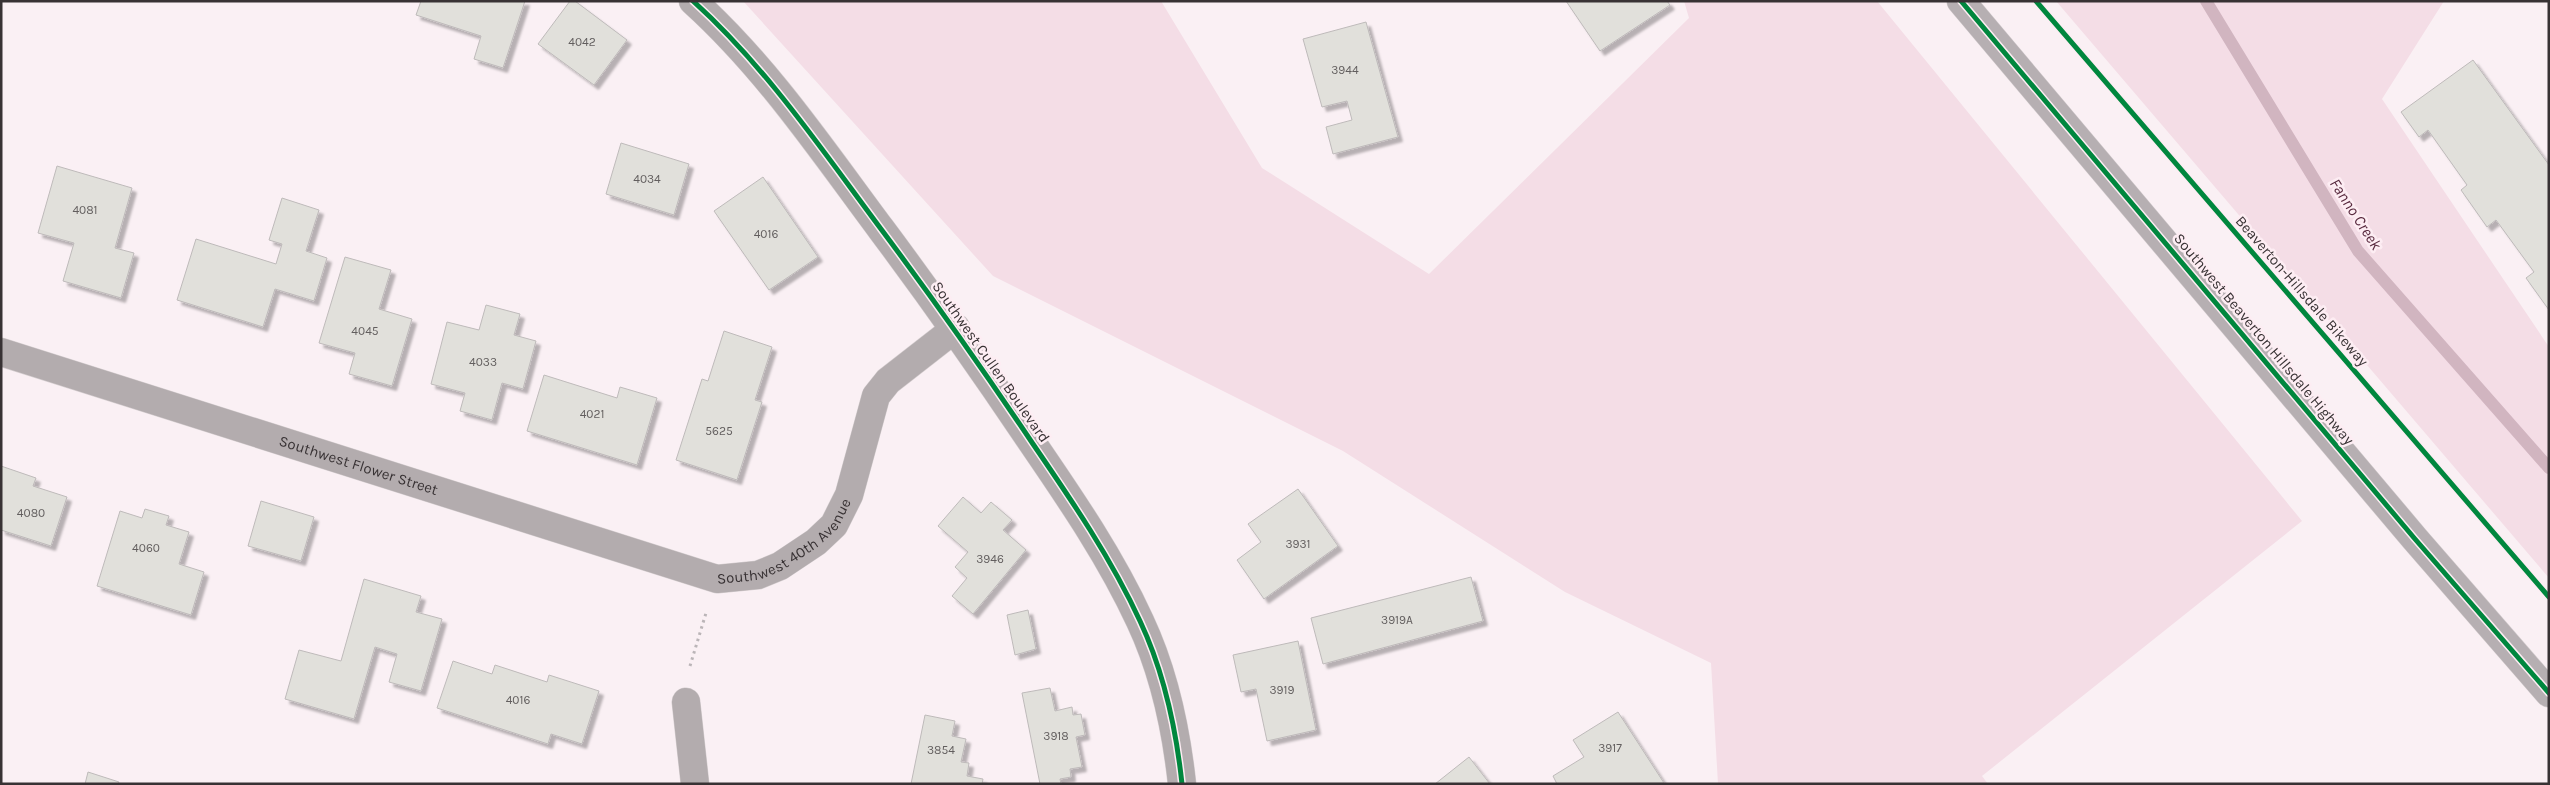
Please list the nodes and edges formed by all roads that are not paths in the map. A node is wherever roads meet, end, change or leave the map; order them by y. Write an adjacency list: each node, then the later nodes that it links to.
1 (694, 1): 3 (street, Southwest Cullen Boulevard)
2 (1961, 1): 6 (main road, Southwest Beaverton Hillsdale Highway)
3 (956, 328): 5 (street, Southwest 40th Avenue); 9 (street, Southwest Cullen Boulevard)
4 (1, 352): 5 (street, Southwest Flower Street)
5 (717, 579)
6 (2549, 693)
7 (686, 702): 8 (street)
8 (695, 784)
9 (1182, 784)

